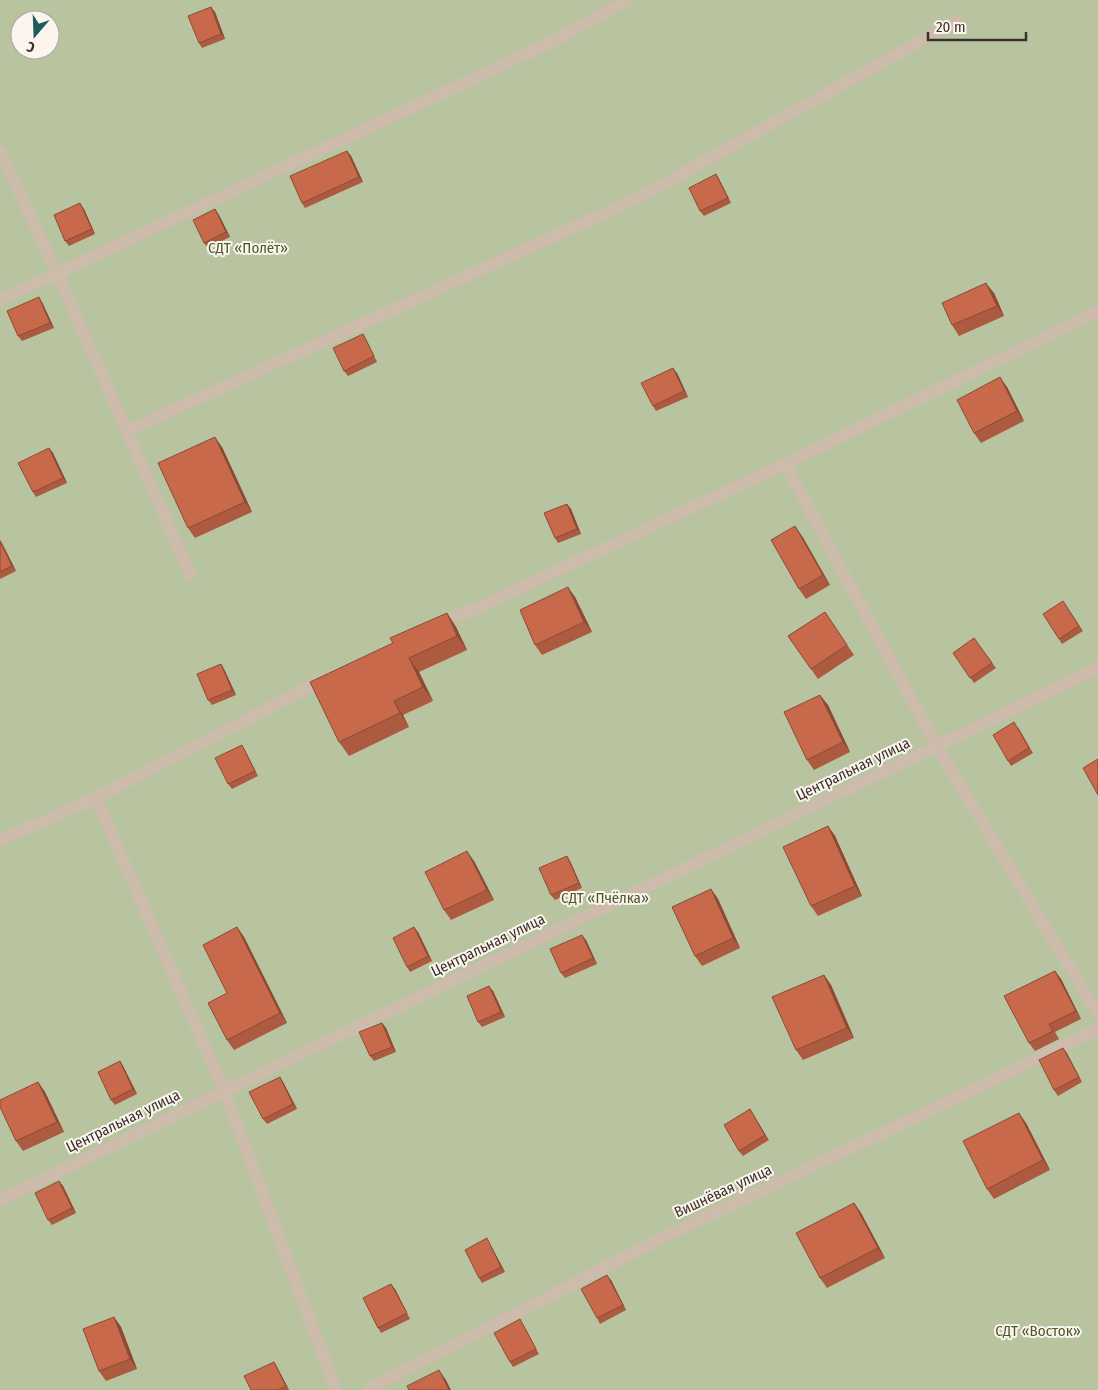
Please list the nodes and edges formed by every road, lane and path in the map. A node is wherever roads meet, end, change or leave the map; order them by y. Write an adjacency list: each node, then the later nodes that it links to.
1 (627, 0): 4 (street)
2 (956, 21): 7 (street)
3 (0, 151): 4 (street)
4 (56, 273): 5 (street); 7 (street)
5 (0, 300)
6 (1098, 310): 8 (street)
7 (126, 431): 9 (street)
8 (786, 464): 10 (street); 13 (street)
9 (190, 574)
10 (426, 627)
11 (1098, 668): 13 (street, Центральная улица)
12 (338, 672): 14 (street)
13 (937, 747): 16 (street); 18 (street, Центральная улица)
14 (96, 798): 15 (street); 18 (street)
15 (0, 840)
16 (1098, 1014)
17 (1098, 1029): 21 (street, Вишнёвая улица)
18 (224, 1090): 19 (street, Центральная улица); 20 (street)
19 (0, 1200)
20 (336, 1390)
21 (367, 1390)

